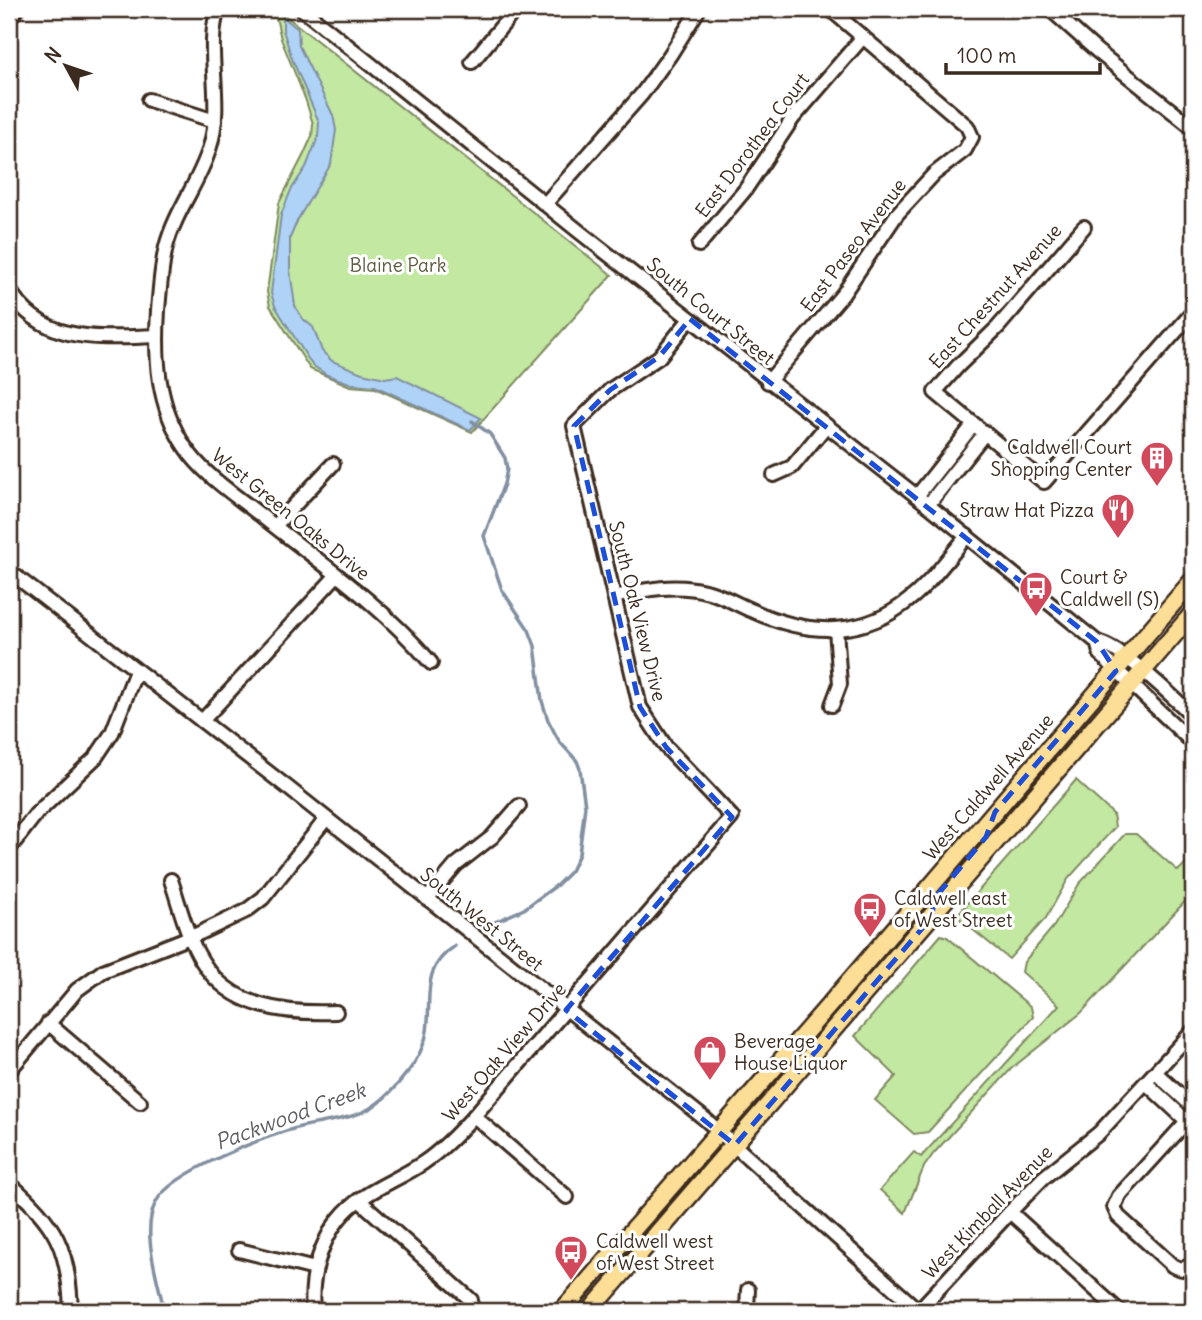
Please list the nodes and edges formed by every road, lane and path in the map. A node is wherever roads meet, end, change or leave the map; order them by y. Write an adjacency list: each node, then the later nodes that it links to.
1 (17, 9): 8 (street)
2 (218, 9): 12 (street, West Green Oaks Drive)
3 (516, 9): 10 (street)
4 (699, 9): 14 (street)
5 (830, 9): 9 (street)
6 (1050, 9): 13 (street)
7 (309, 11): 14 (street, South Court Street)
8 (9, 18)
9 (863, 37): 16 (street, East Dorothea Court); 21 (street, East Paseo Avenue)
10 (472, 62)
11 (149, 100): 12 (street)
12 (215, 121): 20 (street, West Green Oaks Drive)
13 (1193, 128)
14 (545, 204): 19 (street, South Court Street)
15 (1084, 227): 22 (street, East Chestnut Avenue)
16 (699, 246)
17 (9, 289): 20 (street)
18 (1193, 312): 24 (street)
19 (690, 319): 21 (street, South Court Street); 34 (street, South Oak View Drive)
20 (157, 336): 29 (street, West Green Oaks Drive)
21 (768, 382): 23 (street, South Court Street)
22 (974, 424): 24 (street); 27 (street)
23 (826, 426): 26 (street); 27 (street, South Court Street)
24 (985, 433): 28 (street)
25 (333, 464): 29 (street)
26 (774, 475)
27 (917, 496): 28 (street, South Court Street)
28 (928, 505): 30 (street, South Court Street)
29 (275, 526): 32 (street, West Green Oaks Drive)
30 (967, 536): 36 (street); 38 (street, South Court Street)
31 (9, 571): 39 (street, South West Street)
32 (336, 576): 37 (street, West Green Oaks Drive); 44 (street)
33 (1193, 580): 38 (main road, West Caldwell Avenue)
34 (614, 597): 36 (street); 48 (street, South Oak View Drive)
35 (1193, 612): 40 (main road)
36 (836, 629): 42 (street)
37 (431, 663)
38 (1122, 665): 40 (street, South Court Street); 41 (street, South Court Street); 47 (main road, West Caldwell Avenue)
39 (136, 671): 44 (street, South West Street); 50 (street)
40 (1143, 672): 41 (main road); 43 (street, South Court Street)
41 (1131, 686): 45 (street, South Court Street); 53 (main road)
42 (832, 705)
43 (1193, 716)
44 (202, 720): 49 (street, South West Street)
45 (1193, 743)
46 (519, 806): 52 (street)
47 (995, 812): 53 (main road); 66 (main road, West Caldwell Avenue)
48 (732, 817): 55 (street, West Oak View Drive)
49 (326, 819): 52 (street, South West Street); 54 (street)
50 (9, 849)
51 (171, 880): 54 (street)
52 (426, 899): 55 (street, South West Street)
53 (932, 917): 67 (main road)
54 (191, 937): 56 (street); 57 (street)
55 (566, 1010): 64 (street, West Oak View Drive); 66 (street, South West Street)
56 (337, 1012)
57 (48, 1023): 59 (street); 62 (street)
58 (1193, 1031): 60 (street, West Kimball Avenue)
59 (9, 1071)
60 (1156, 1073): 61 (street, West Kimball Avenue); 63 (street)
61 (1146, 1083): 65 (street); 71 (street, West Kimball Avenue)
62 (140, 1102)
63 (1193, 1107)
64 (474, 1116): 69 (street); 70 (street, West Oak View Drive)
65 (1190, 1121): 73 (street)
66 (720, 1131): 67 (street, South West Street); 79 (main road, West Caldwell Avenue)
67 (735, 1144): 80 (main road); 82 (street, South West Street)
68 (9, 1183): 78 (street)
69 (567, 1197)
70 (359, 1200): 74 (street, West Oak View Drive); 76 (street)
71 (1010, 1212): 82 (street, West Kimball Avenue); 83 (street)
72 (239, 1250): 74 (street)
73 (1193, 1265)
74 (315, 1269): 77 (street, West Oak View Drive)
75 (748, 1290): 81 (street)
76 (471, 1300)
77 (313, 1306)
78 (71, 1311)
79 (562, 1311)
80 (590, 1311)
81 (744, 1311)
82 (918, 1311)
83 (1119, 1311)

